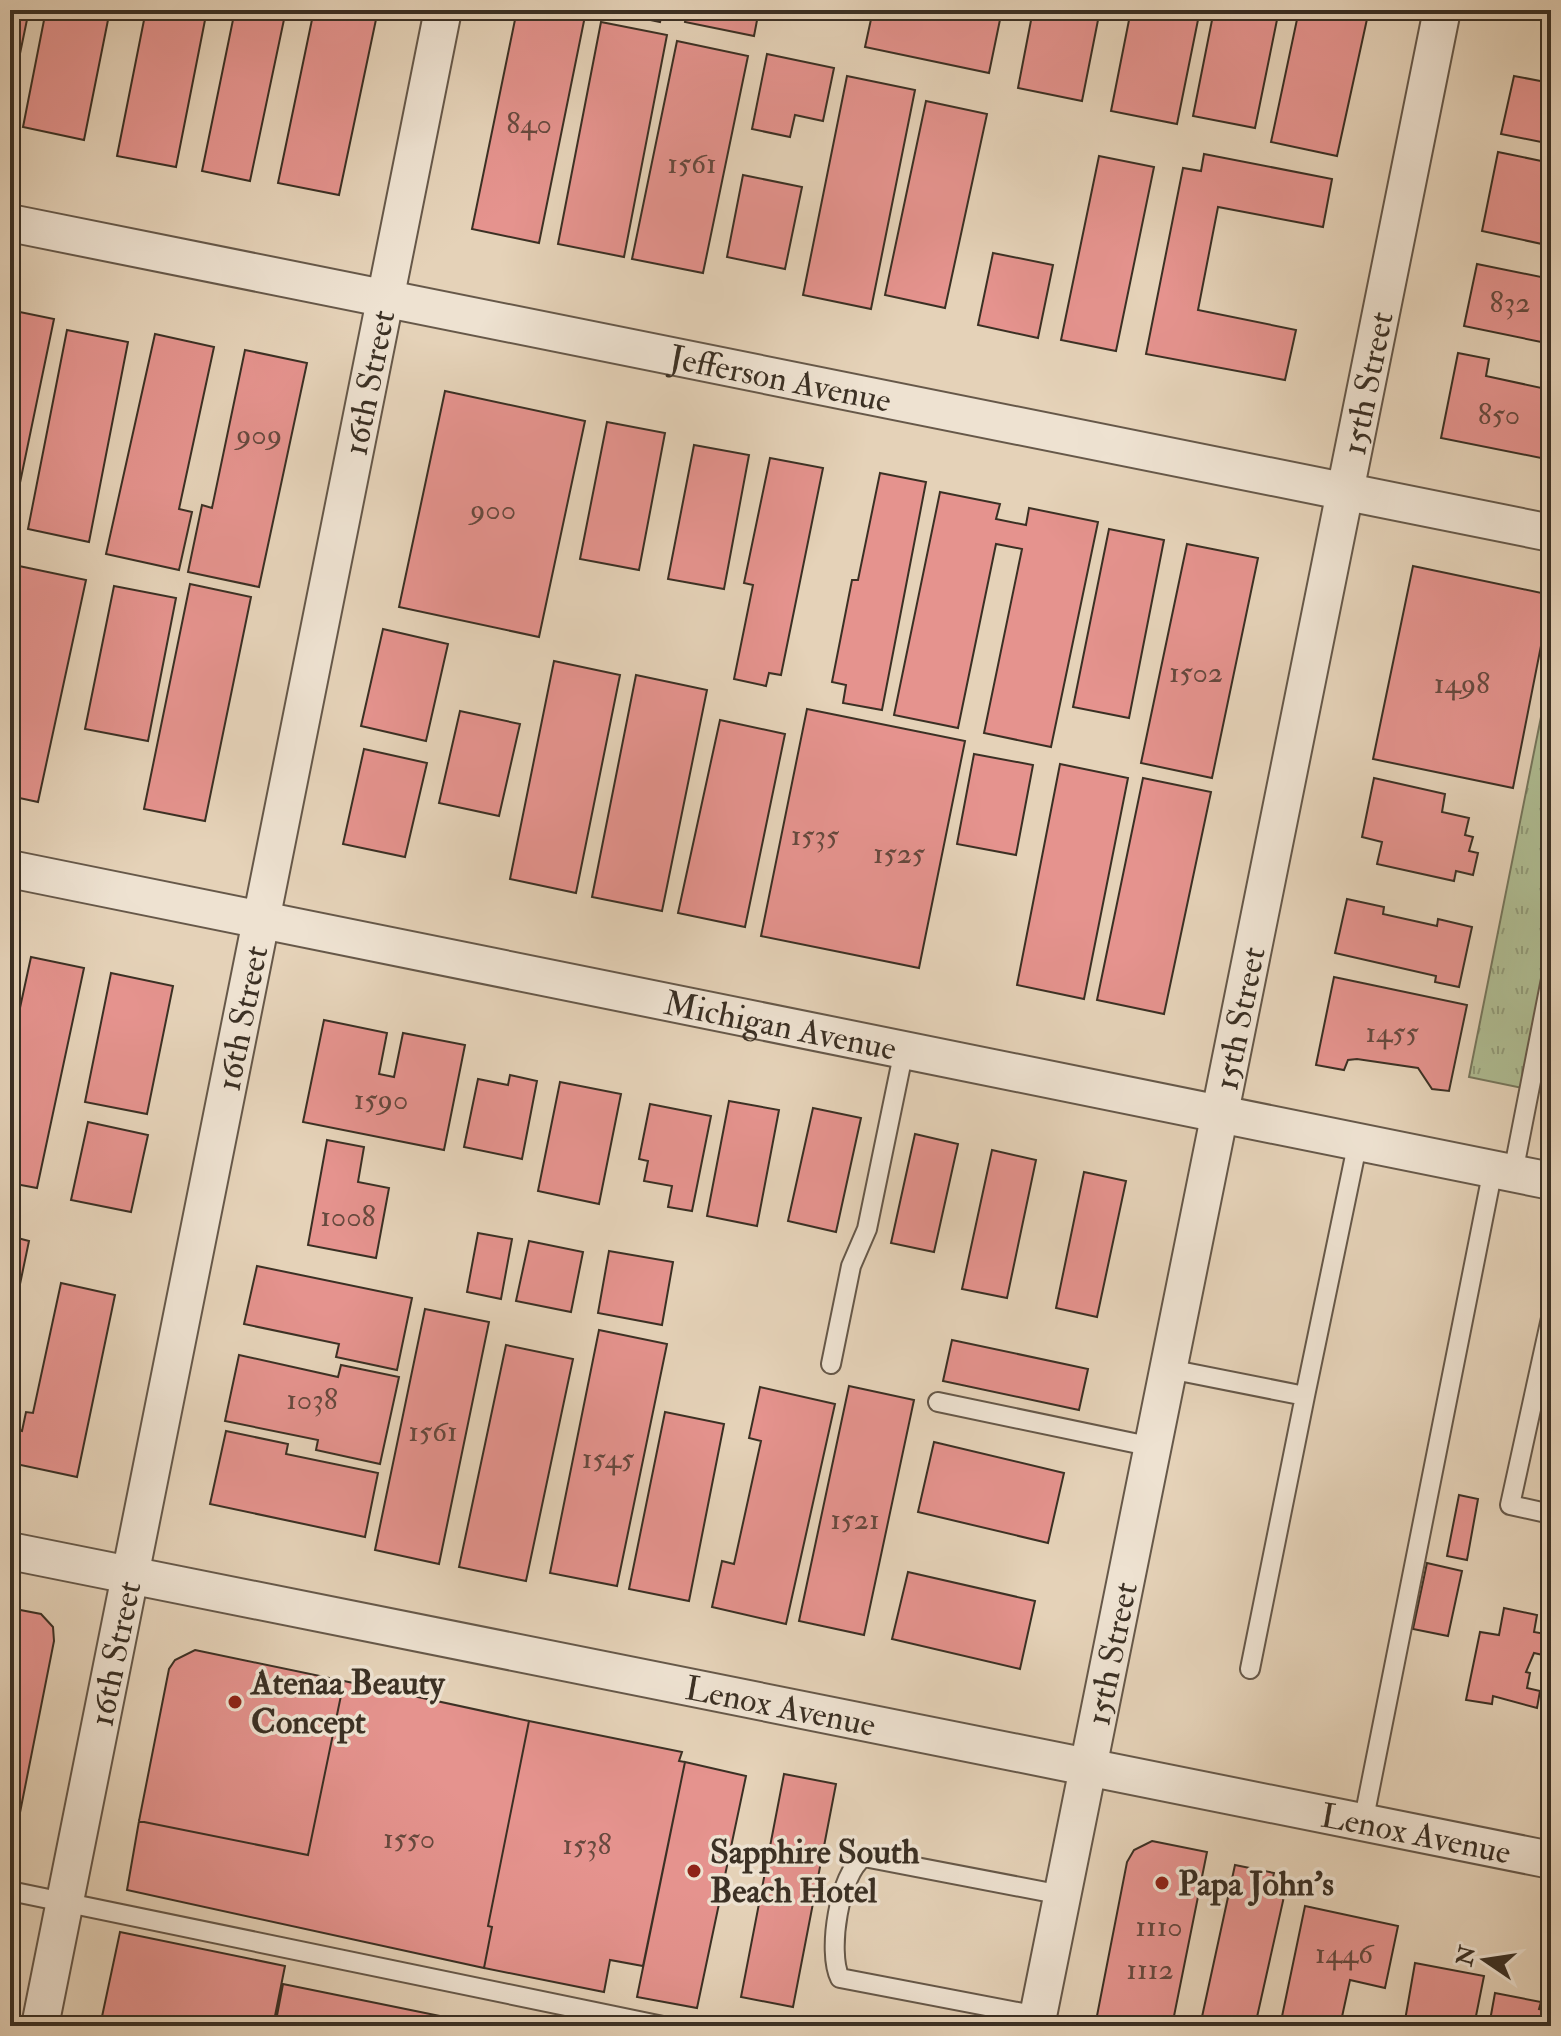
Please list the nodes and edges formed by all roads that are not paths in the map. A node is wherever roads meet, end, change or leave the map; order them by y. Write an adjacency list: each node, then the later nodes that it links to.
1 (443, 10): 4 (street, 16th Street)
2 (1442, 10): 5 (street, 15th Street)
3 (10, 223): 4 (street, Jefferson Avenue)
4 (387, 298): 5 (street, Jefferson Avenue); 8 (street, 16th Street)
5 (1345, 492): 6 (street, Jefferson Avenue); 12 (street, 15th Street)
6 (1551, 533)
7 (10, 869): 8 (street, Michigan Avenue)
8 (261, 918): 10 (street, Michigan Avenue); 24 (street, 16th Street)
9 (1551, 979): 11 (lane)
10 (904, 1050): 12 (street, Michigan Avenue); 17 (lane)
11 (1544, 1050): 14 (lane)
12 (1220, 1115): 13 (street, Michigan Avenue); 18 (street, 15th Street)
13 (1358, 1141): 14 (street, Michigan Avenue); 19 (lane)
14 (1503, 1171): 15 (street, Michigan Avenue); 27 (lane)
15 (1551, 1181)
16 (1551, 1318): 22 (lane)
17 (831, 1364)
18 (1169, 1369): 19 (lane); 21 (street, 15th Street)
19 (1305, 1396): 25 (lane)
20 (938, 1402): 21 (lane)
21 (1153, 1447): 26 (street, 15th Street)
22 (1551, 1514)
23 (10, 1551): 24 (street, Lenox Avenue)
24 (131, 1575): 26 (street, Lenox Avenue); 31 (street, 16th Street)
25 (1250, 1669)
26 (1088, 1768): 27 (street, Lenox Avenue); 30 (street, 15th Street)
27 (1363, 1823): 28 (street, Lenox Avenue)
28 (1551, 1860)
29 (10, 1891): 31 (lane)
30 (1062, 1895): 32 (street, 15th Street); 32 (lane)
31 (64, 1902): 33 (street, 16th Street); 34 (lane)
32 (1037, 2021)
33 (40, 2026)
34 (663, 2026)

